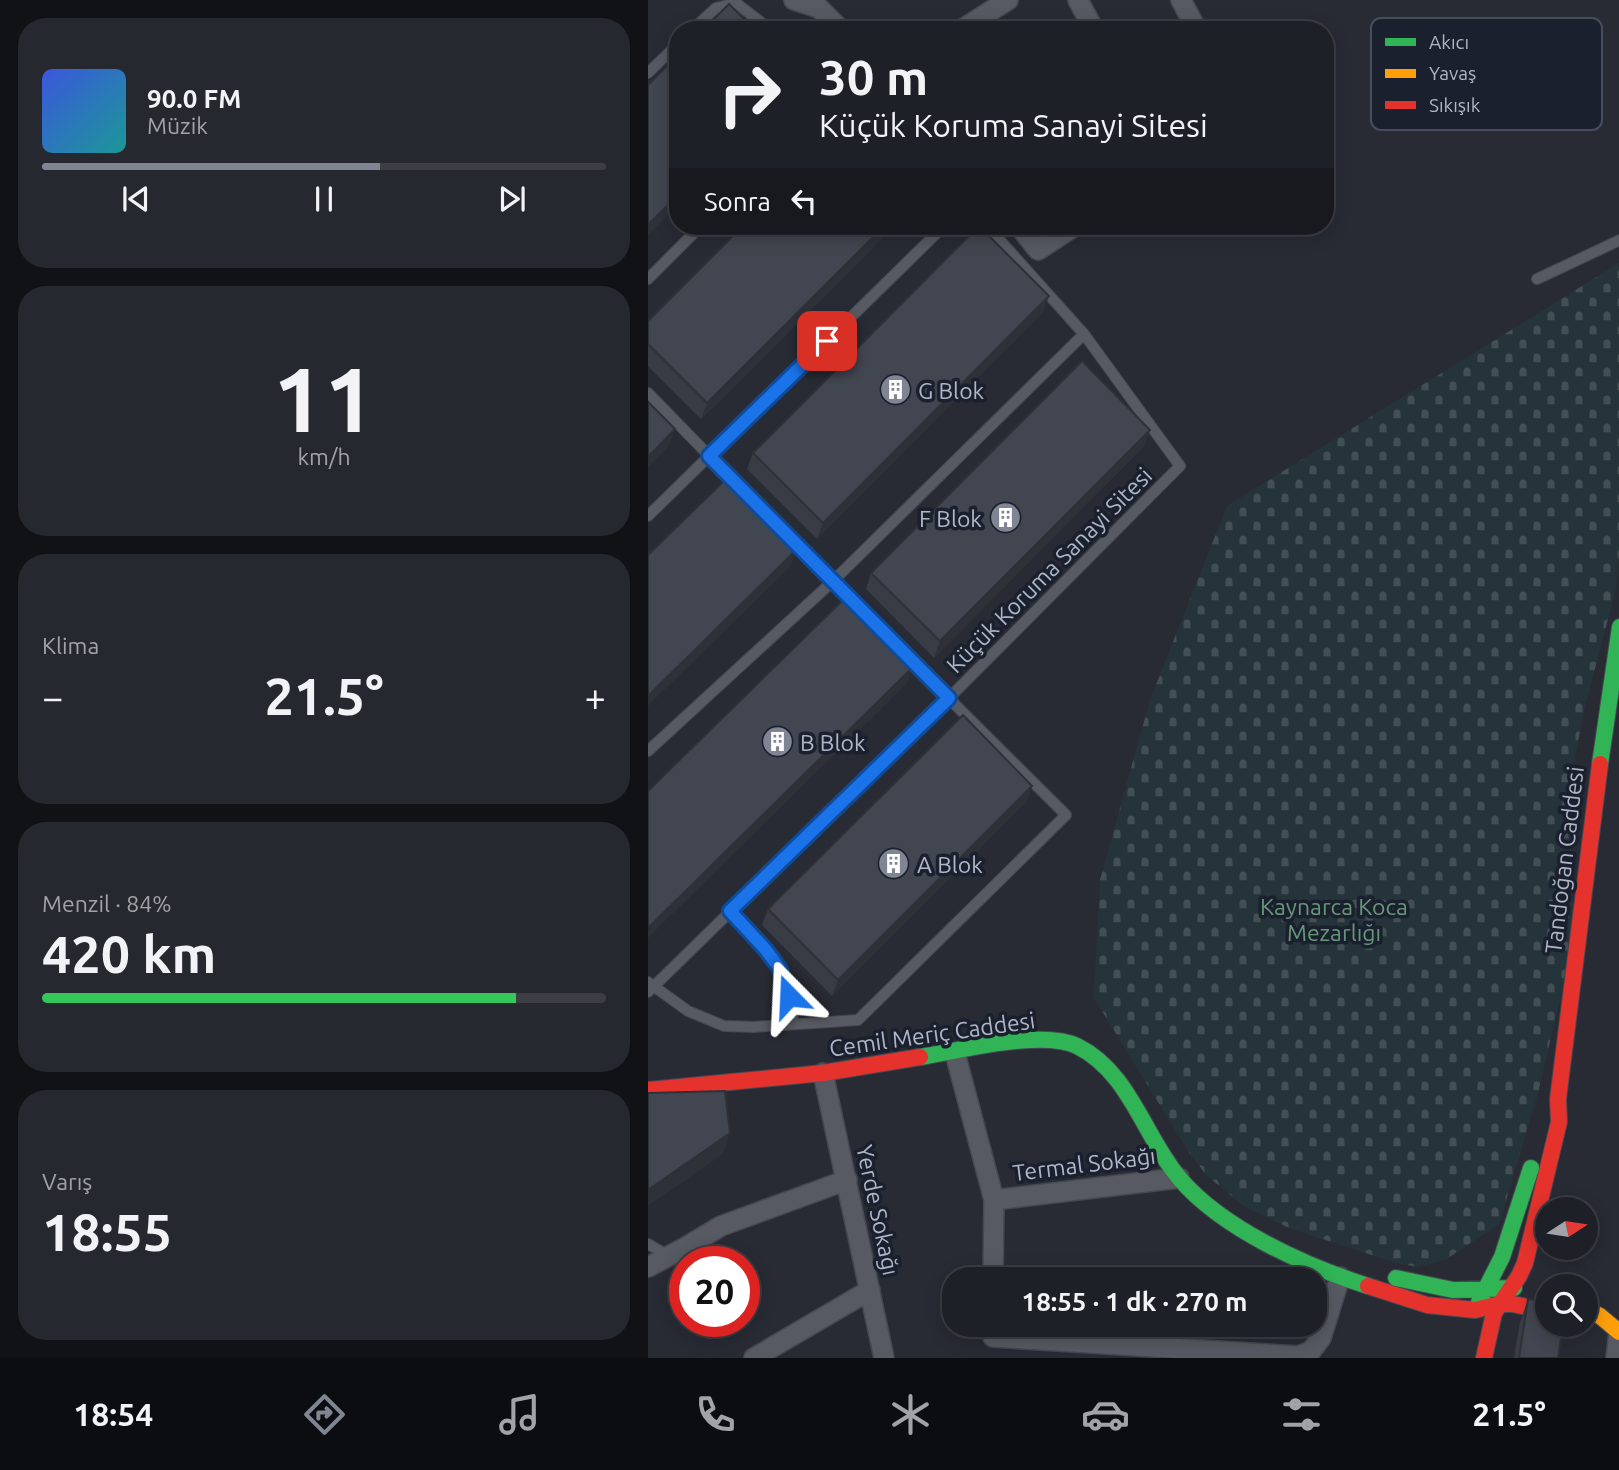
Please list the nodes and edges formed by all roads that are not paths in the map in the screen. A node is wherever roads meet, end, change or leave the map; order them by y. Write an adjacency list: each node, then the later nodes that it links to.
1 (794, 0): 5 (street)
2 (1008, 0): 9 (street)
3 (1078, 0): 10 (street)
4 (1181, 0): 11 (street)
5 (827, 4): 8 (street)
6 (702, 21): 7 (lane)
7 (759, 21)
8 (836, 21)
9 (975, 21)
10 (1089, 21)
11 (1192, 21)
12 (669, 53): 13 (lane)
13 (648, 73)
14 (692, 235): 20 (lane)
15 (935, 235): 24 (lane)
16 (995, 235): 22 (lane, Küçük Koruma Sanayi Sitesi)
17 (1026, 235): 18 (street)
18 (1061, 235)
19 (1619, 240): 21 (lane)
20 (648, 279)
21 (1537, 279)
22 (1084, 334): 26 (lane); 28 (lane, Küçük Koruma Sanayi Sitesi)
23 (648, 393): 24 (lane, Küçük Koruma Sanayi Sitesi)
24 (709, 456): 25 (lane); 26 (lane, Küçük Koruma Sanayi Sitesi)
25 (648, 516)
26 (832, 582): 28 (lane, Küçük Koruma Sanayi Sitesi); 29 (lane)
27 (1619, 627): 36 (street, Tandoğan Caddesi)
28 (949, 698): 30 (lane, Küçük Koruma Sanayi Sitesi); 32 (lane, Küçük Koruma Sanayi Sitesi)
29 (648, 751)
30 (730, 911): 31 (lane, Küçük Koruma Sanayi Sitesi); 32 (lane)
31 (650, 987): 32 (lane, Küçük Koruma Sanayi Sitesi)
32 (794, 1024)
33 (955, 1053): 34 (street, Cemil Meriç Caddesi); 37 (street, Cemil Meriç Caddesi); 39 (street)
34 (824, 1073): 35 (street, Cemil Meriç Caddesi); 38 (street, Yerde Sokağı)
35 (648, 1090)
36 (1557, 1099): 48 (street, Tandoğan Caddesi); 50 (street, Tandoğan Caddesi)
37 (1179, 1178): 39 (street, Termal Sokağı); 40 (street, Cemil Meriç Caddesi)
38 (847, 1180): 42 (street); 49 (street, Yerde Sokağı)
39 (994, 1200): 46 (street)
40 (1259, 1240): 47 (street, Cemil Meriç Caddesi); 50 (street, Cemil Meriç Caddesi)
41 (648, 1244): 43 (lane)
42 (687, 1246)
43 (669, 1255)
44 (669, 1256): 45 (street)
45 (648, 1267)
46 (993, 1267)
47 (1340, 1277): 54 (street, Cemil Meriç Caddesi); 55 (street)
48 (1518, 1288): 50 (street, Cemil Meriç Caddesi); 51 (street, Tandoğan Caddesi)
49 (870, 1290): 60 (street); 61 (street, Yerde Sokağı)
50 (1485, 1290): 54 (street, Tandoğan Caddesi)
51 (1500, 1304): 52 (street); 54 (street, Cemil Meriç Caddesi); 62 (street, Tandoğan Caddesi)
52 (1535, 1308)
53 (1598, 1315): 57 (street)
54 (1473, 1318)
55 (1327, 1319)
56 (1598, 1328): 57 (street)
57 (1619, 1332): 63 (street)
58 (993, 1337): 59 (street)
59 (1321, 1337)
60 (754, 1358)
61 (884, 1358)
62 (1484, 1358)
63 (1616, 1358)

